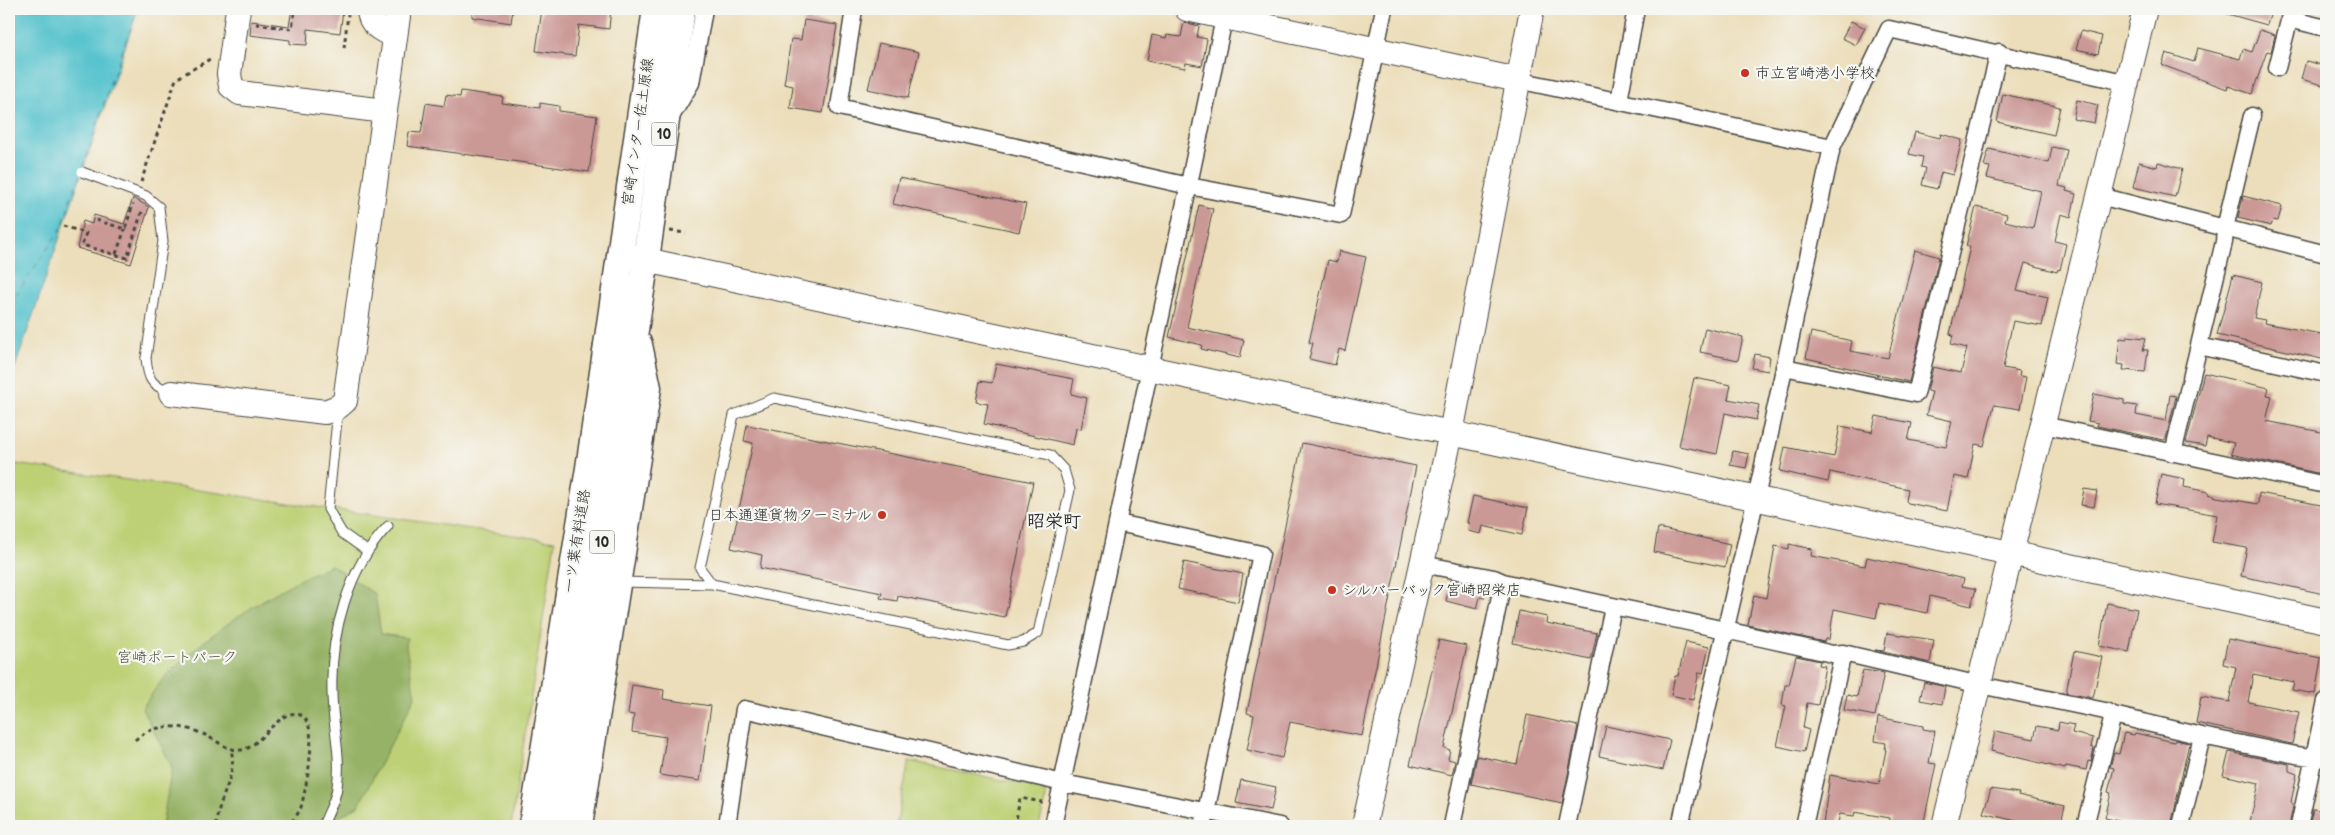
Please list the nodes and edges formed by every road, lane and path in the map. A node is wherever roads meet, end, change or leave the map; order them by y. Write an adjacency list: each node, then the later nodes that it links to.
1 (238, 9): 23 (street)
2 (295, 9): 18 (path)
3 (348, 9): 20 (path)
4 (369, 9): 19 (street)
5 (399, 9): 19 (street)
6 (656, 9): 44 (main road, 宮崎インター佐土原線 / 10)
7 (682, 9): 30 (main road, 宮崎インター佐土原線 / 10)
8 (704, 9): 30 (street)
9 (854, 9): 34 (street)
10 (1187, 9): 15 (street)
11 (1384, 9): 21 (street)
12 (1532, 9): 25 (street)
13 (1636, 9): 27 (street)
14 (2145, 9): 26 (street)
15 (1225, 13): 21 (street); 34 (street)
16 (2290, 14): 17 (street); 24 (street)
17 (2326, 28)
18 (252, 33)
19 (395, 36): 28 (street)
20 (344, 48)
21 (1376, 49): 25 (street); 34 (street)
22 (1999, 52): 26 (street); 31 (street); 48 (street)
23 (231, 58): 28 (street); 33 (path)
24 (2277, 68)
25 (1518, 80): 27 (street); 54 (street)
26 (2128, 83): 35 (street)
27 (1618, 102): 31 (street)
28 (385, 111): 52 (street)
29 (2252, 116): 40 (street)
30 (665, 125): 45 (main road, 宮崎インター佐土原線 / 10)
31 (1832, 147): 48 (street)
32 (82, 172): 51 (lane, bridge)
33 (140, 184)
34 (1189, 186): 49 (street)
35 (2100, 196): 40 (street); 53 (street)
36 (134, 202): 41 (path)
37 (96, 220): 41 (path)
38 (139, 221): 42 (path)
39 (63, 226): 42 (path)
40 (2225, 228): 43 (street); 47 (street)
41 (125, 229): 42 (path)
42 (116, 254)
43 (2326, 254)
44 (620, 255): 45 (street); 83 (main road, 一ツ葉有料道路 / 10)
45 (646, 259): 46 (main road, 一ツ葉有料道路 / 10); 49 (street)
46 (635, 330): 63 (main road); 84 (main road, 一ツ葉有料道路 / 10)
47 (2199, 346): 50 (street); 55 (street)
48 (1784, 367): 57 (street)
49 (1151, 368): 54 (street); 58 (street)
50 (2326, 374)
51 (171, 393): 52 (street)
52 (338, 407): 60 (lane)
53 (2043, 425): 55 (street); 61 (street)
54 (1451, 433): 57 (street); 62 (street)
55 (2173, 452): 56 (street)
56 (2326, 485)
57 (1756, 498): 61 (street); 68 (street)
58 (1118, 524): 77 (street); 79 (street)
59 (388, 526): 60 (lane)
60 (367, 551): 82 (lane)
61 (2012, 554): 67 (street); 70 (street)
62 (1422, 564): 64 (street); 90 (street)
63 (619, 582): 65 (lane); 85 (main road)
64 (1503, 582): 66 (street); 91 (street)
65 (712, 584): 65 (lane)
66 (1613, 607): 68 (street); 92 (street)
67 (2326, 621)
68 (1724, 629): 69 (street); 93 (street)
69 (1843, 653): 70 (street); 94 (street)
70 (1980, 685): 72 (street); 95 (street)
71 (2326, 701): 76 (street)
72 (2113, 715): 73 (street); 96 (street)
73 (2202, 736): 76 (street); 97 (street)
74 (135, 740): 75 (path)
75 (231, 748): 80 (path); 81 (path)
76 (2320, 757): 98 (street)
77 (1063, 783): 79 (street); 86 (street); 88 (street)
78 (1042, 802): 87 (path)
79 (1205, 819): 89 (street)
80 (216, 826)
81 (289, 826)
82 (322, 826)
83 (532, 826)
84 (558, 826)
85 (580, 826)
86 (727, 826)
87 (1015, 826)
88 (1053, 826)
89 (1280, 826)
90 (1364, 826)
91 (1452, 826)
92 (1567, 826)
93 (1680, 826)
94 (1804, 826)
95 (1944, 826)
96 (2085, 826)
97 (2181, 826)
98 (2299, 826)

